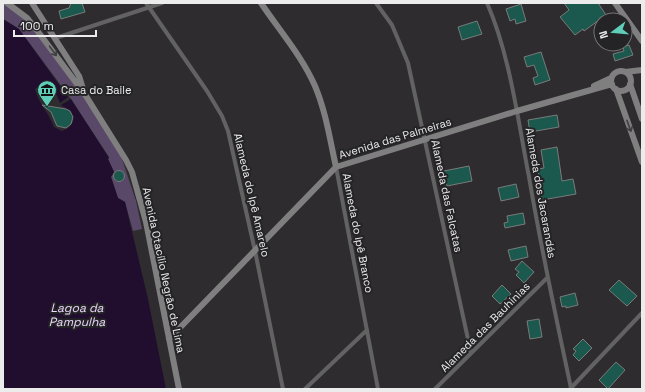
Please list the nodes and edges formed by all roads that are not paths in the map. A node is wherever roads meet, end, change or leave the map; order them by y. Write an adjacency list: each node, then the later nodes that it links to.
1 (7, 3): 9 (street, Avenida Otacílio Negrão de Lima)
2 (32, 3): 10 (street, Avenida Otacílio Negrão de Lima)
3 (162, 3): 8 (street)
4 (261, 3): 21 (street, Alameda do Ipê Branco)
5 (376, 3): 19 (street, Alameda das Falcatas)
6 (487, 3): 17 (street, Alameda dos Jacarandás)
7 (615, 3): 11 (street)
8 (148, 5): 10 (street); 22 (street, Alameda do Ipê Amarelo)
9 (36, 29): 10 (street); 16 (street, Avenida Otacílio Negrão de Lima, one-way to 16)
10 (56, 38): 16 (street, Avenida Otacílio Negrão de Lima)
11 (642, 41)
12 (642, 71): 13 (street); 14 (street)
13 (625, 72): 14 (street); 15 (street)
14 (630, 81): 15 (street); 18 (street)
15 (613, 84): 17 (street, Avenida das Palmeiras); 20 (street, one-way to 20)
16 (86, 96): 26 (street, Avenida Otacílio Negrão de Lima)
17 (516, 111): 19 (street, Avenida das Palmeiras); 23 (street, Alameda dos Jacarandás)
18 (642, 119)
19 (426, 139): 21 (street, Avenida das Palmeiras); 27 (street, Alameda das Falcatas)
20 (642, 162)
21 (336, 167): 22 (street, Avenida das Palmeiras); 25 (street, Alameda do Ipê Branco)
22 (255, 251): 26 (street, Avenida das Palmeiras); 29 (street, Alameda do Ipê Amarelo)
23 (547, 278): 27 (street, Alameda das Bauhinias); 33 (street, Alameda dos Jacarandás)
24 (642, 313): 33 (street)
25 (367, 330): 30 (street); 31 (street, Alameda do Ipê Branco)
26 (169, 339): 28 (street, Avenida Otacílio Negrão de Lima)
27 (471, 354): 32 (street, Alameda das Bauhinias)
28 (179, 389)
29 (283, 389)
30 (305, 389)
31 (378, 389)
32 (435, 389)
33 (570, 389)

